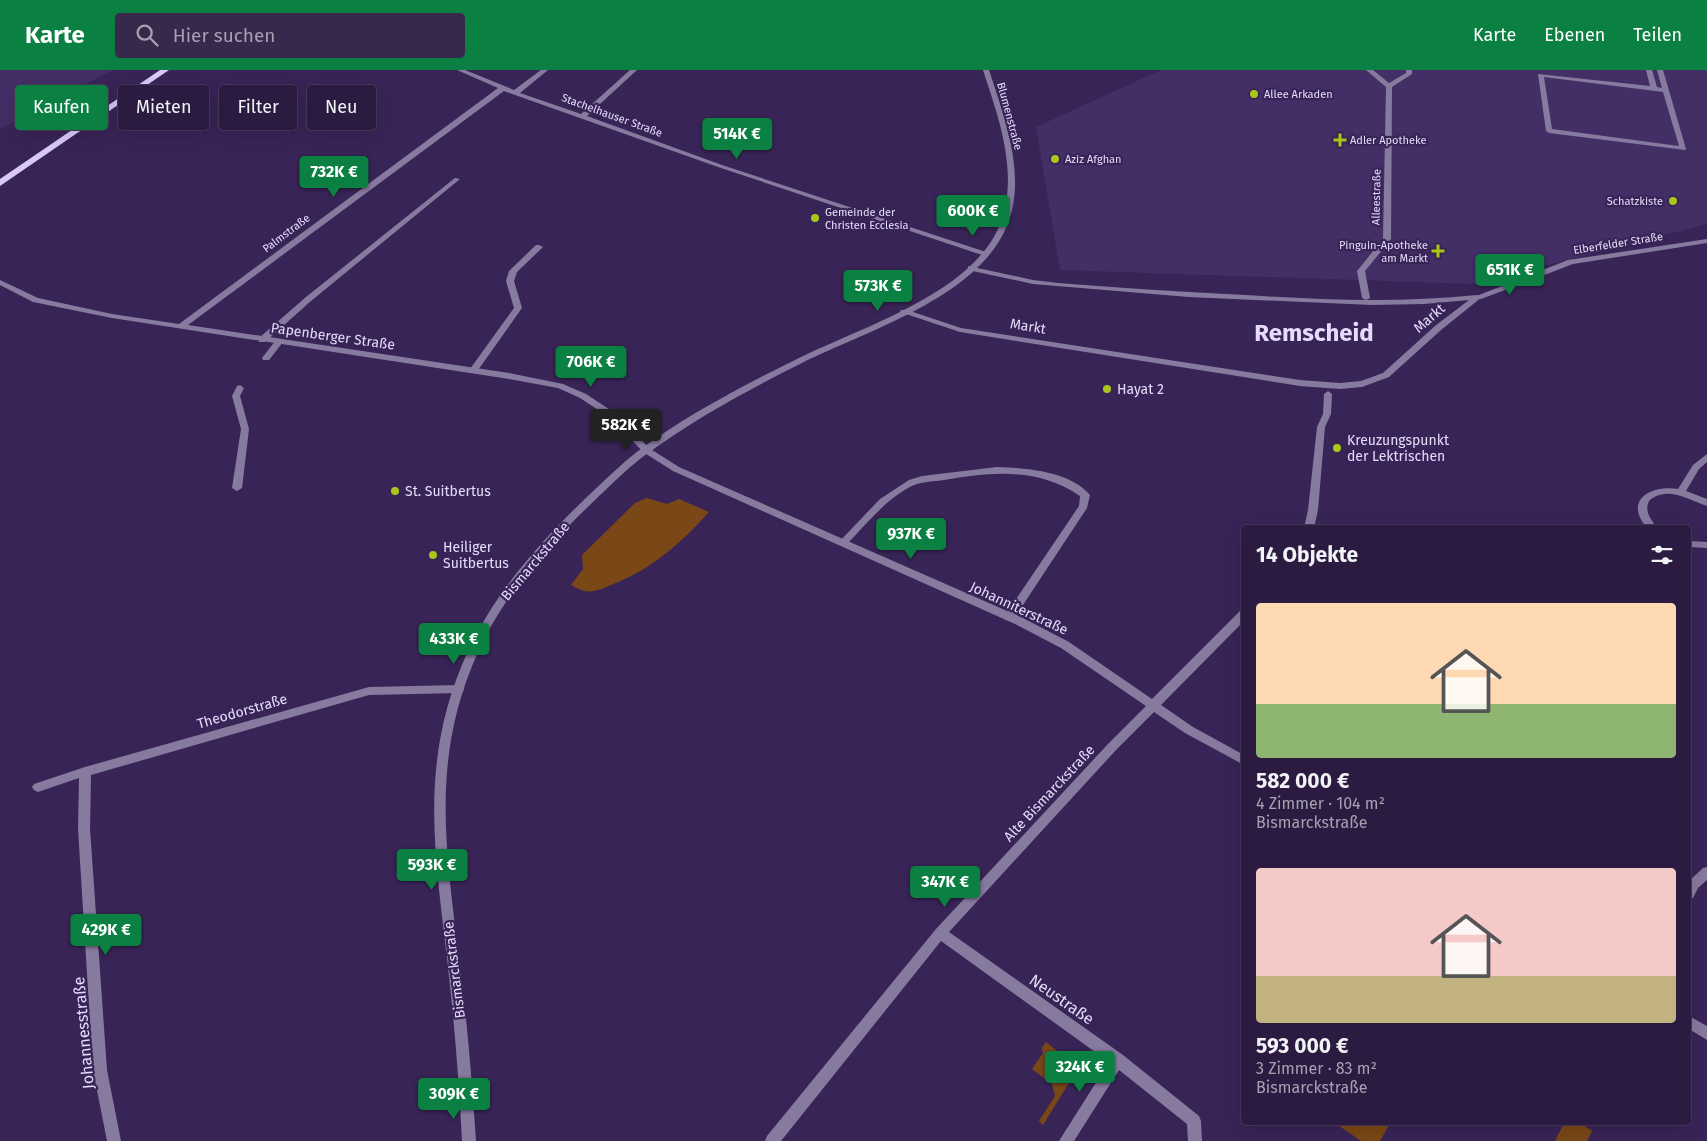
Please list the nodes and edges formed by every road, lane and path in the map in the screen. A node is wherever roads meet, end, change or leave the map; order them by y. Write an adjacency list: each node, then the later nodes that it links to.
1 (165, 70): 17 (main road)
2 (460, 70): 11 (street, Stachelhauser Straße)
3 (545, 70): 14 (street)
4 (634, 70): 15 (street)
5 (986, 70): 20 (street, Blumenstraße)
6 (1369, 70): 10 (street)
7 (1409, 70): 10 (street)
8 (1649, 70): 12 (street)
9 (1660, 70): 13 (street)
10 (1389, 86): 24 (street, Alleestraße)
11 (503, 88): 14 (street, Stachelhauser Straße); 26 (street, Palmstraße)
12 (1654, 89): 13 (street); 13 (street)
13 (1666, 90)
14 (515, 93): 15 (street, Stachelhauser Straße)
15 (583, 116): 20 (street, Stachelhauser Straße)
16 (457, 179): 27 (street)
17 (0, 183)
18 (1707, 241): 23 (street, Elberfelder Straße)
19 (539, 247): 30 (street)
20 (985, 253): 21 (street)
21 (972, 268): 24 (street, Markt); 25 (street)
22 (0, 282): 26 (street, Papenberger Straße)
23 (1478, 297): 24 (street, Markt); 25 (street, Markt)
24 (1367, 300)
25 (904, 312): 33 (street)
26 (180, 327): 27 (street, Papenberger Straße)
27 (262, 340): 28 (street, Papenberger Straße)
28 (279, 342): 29 (street); 30 (street, Papenberger Straße)
29 (266, 358)
30 (473, 371): 33 (street, Papenberger Straße)
31 (240, 388): 35 (street)
32 (1328, 394): 38 (street)
33 (646, 450): 40 (street, Johanniterstraße); 45 (street, Bismarckstraße)
34 (1707, 457): 36 (street)
35 (237, 488)
36 (1680, 492): 37 (street); 39 (street)
37 (1707, 503)
38 (1310, 525)
39 (1650, 525)
40 (843, 543): 43 (street, Johanniterstraße); 43 (street)
41 (1691, 544): 42 (street)
42 (1707, 545)
43 (1009, 617): 46 (street, Johanniterstraße)
44 (1241, 617): 46 (street, Alte Bismarckstraße)
45 (459, 689): 48 (street, Theodorstraße); 57 (street, Bismarckstraße)
46 (1154, 706): 47 (street, Johanniterstraße); 52 (street, Alte Bismarckstraße)
47 (1241, 759)
48 (85, 772): 49 (street, Theodorstraße); 56 (street, Johannesstraße)
49 (38, 787)
50 (1707, 872): 51 (street)
51 (1691, 890)
52 (940, 934): 55 (street, Neustraße); 58 (street, Alte Bismarckstraße)
53 (1691, 1023): 54 (street)
54 (1707, 1034)
55 (1118, 1060): 59 (street); 60 (street, Neustraße)
56 (114, 1141)
57 (469, 1141)
58 (772, 1141)
59 (1066, 1141)
60 (1195, 1141)

